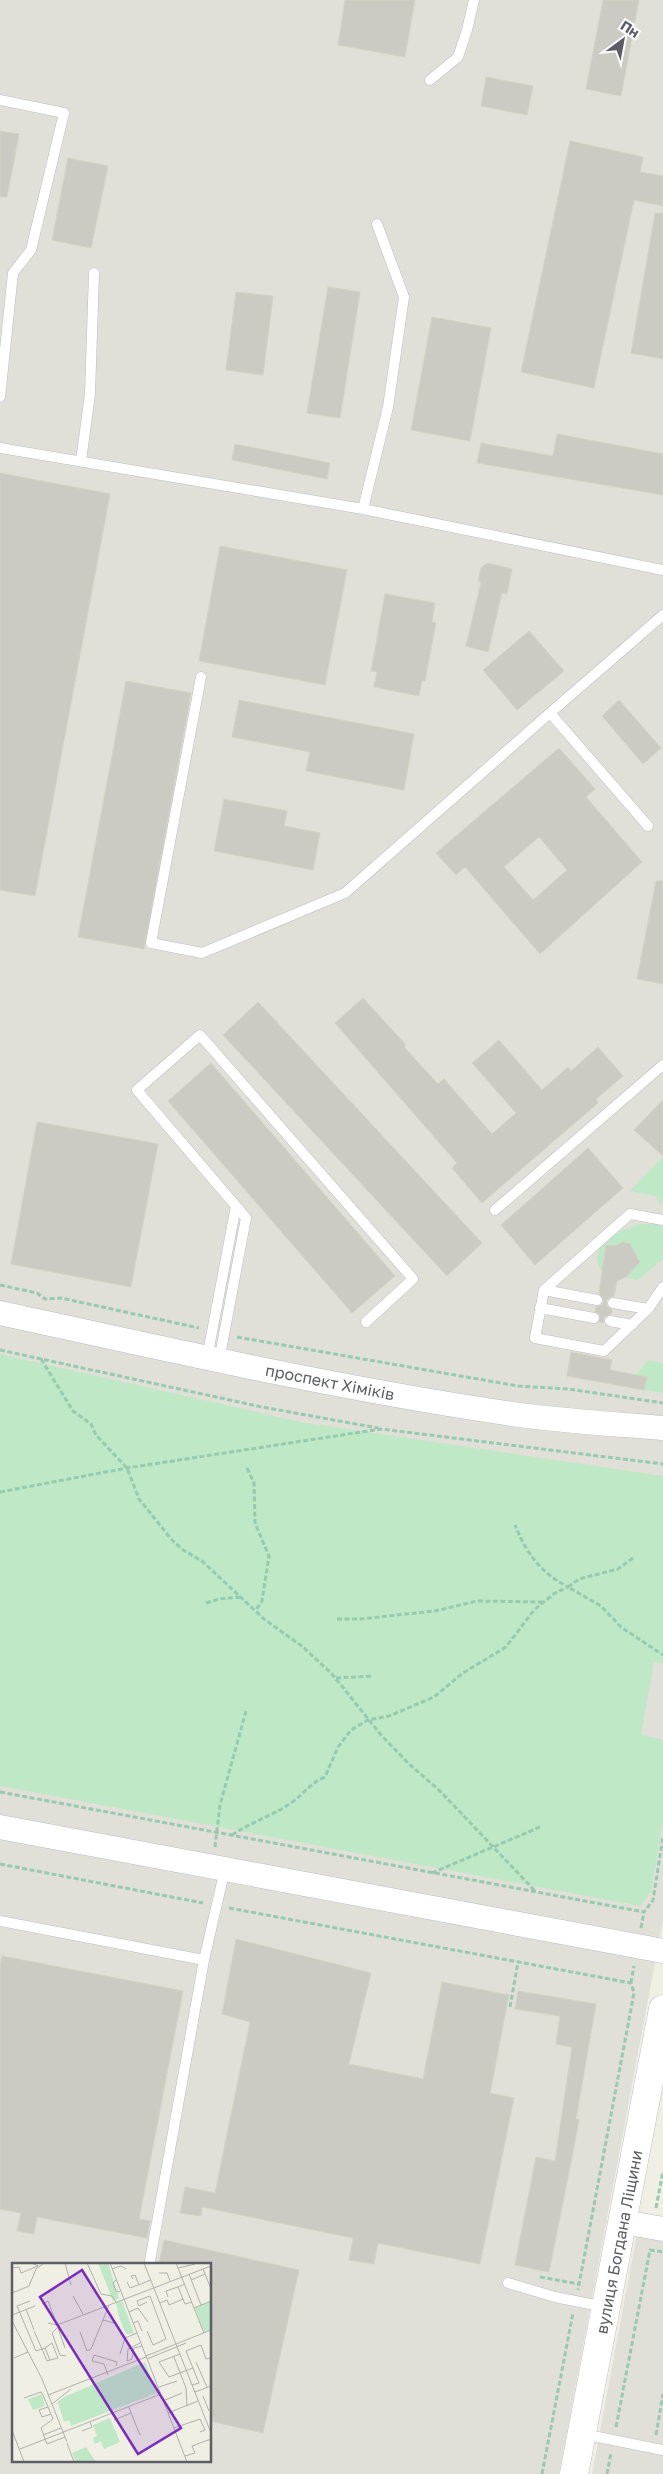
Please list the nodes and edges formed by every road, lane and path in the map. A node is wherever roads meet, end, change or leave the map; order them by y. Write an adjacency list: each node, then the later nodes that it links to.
1 (474, 0): 2 (lane)
2 (430, 80)
3 (0, 100): 6 (lane)
4 (377, 224): 9 (lane)
5 (94, 273): 8 (lane)
6 (0, 396)
7 (0, 448): 8 (lane)
8 (81, 462): 9 (lane)
9 (363, 510): 10 (lane)
10 (663, 570)
11 (663, 615): 13 (lane)
12 (201, 677): 13 (lane)
13 (550, 713): 14 (lane)
14 (648, 826)
15 (663, 1065): 17 (lane)
16 (236, 1206): 29 (lane); 31 (lane); 32 (lane)
17 (495, 1210)
18 (663, 1220): 21 (lane)
19 (0, 1285): 31 (path)
20 (663, 1287): 25 (lane)
21 (544, 1290): 22 (lane); 24 (lane)
22 (597, 1300)
23 (613, 1303): 25 (lane)
24 (540, 1308): 27 (lane); 30 (lane)
25 (648, 1309): 30 (lane)
26 (0, 1313): 35 (street, проспект Хіміків)
27 (594, 1318)
28 (610, 1321): 30 (lane)
29 (366, 1322)
30 (632, 1325)
31 (212, 1331): 35 (lane)
32 (224, 1334): 35 (lane); 36 (path)
33 (0, 1350): 34 (path)
34 (41, 1359): 38 (path); 40 (path)
35 (213, 1360): 37 (street, проспект Хіміків)
36 (663, 1403)
37 (663, 1428)
38 (381, 1429): 39 (path); 40 (path)
39 (663, 1464)
40 (126, 1468): 42 (path); 46 (path)
41 (247, 1468): 49 (path)
42 (0, 1492)
43 (515, 1525): 45 (path)
44 (633, 1558): 45 (path)
45 (568, 1587): 47 (path); 51 (path)
46 (242, 1597): 48 (path); 49 (path)
47 (544, 1602): 50 (path); 55 (path)
48 (206, 1603)
49 (256, 1610): 53 (path)
50 (337, 1619)
51 (663, 1656)
52 (372, 1676): 53 (path)
53 (335, 1678): 55 (path)
54 (246, 1711): 59 (path)
55 (368, 1720): 60 (path); 62 (path)
56 (0, 1792): 59 (path)
57 (0, 1826): 64 (street)
58 (540, 1828): 62 (path)
59 (218, 1833): 60 (path)
60 (232, 1835): 65 (path)
61 (663, 1837): 66 (path)
62 (494, 1847): 65 (path); 66 (path)
63 (0, 1864): 67 (path)
64 (225, 1869): 70 (street); 71 (lane)
65 (432, 1873): 66 (path)
66 (536, 1892)
67 (205, 1903)
68 (224, 1907): 72 (path)
69 (0, 1920): 71 (lane)
70 (663, 1951)
71 (204, 1960): 81 (lane)
72 (518, 1962): 73 (path); 84 (path)
73 (510, 2007)
74 (663, 2009): 75 (main road, вулиця Богдана Ліщини)
75 (660, 2044): 78 (main road, вулиця Богдана Ліщини)
76 (663, 2172): 77 (path)
77 (663, 2212)
78 (622, 2222): 79 (street); 86 (main road, вулиця Богдана Ліщини)
79 (663, 2229)
80 (663, 2252): 89 (path)
81 (150, 2261)
82 (539, 2276): 84 (path)
83 (508, 2283): 85 (lane)
84 (579, 2284): 85 (path)
85 (576, 2301): 86 (lane); 91 (path)
86 (606, 2307): 88 (main road, вулиця Богдана Ліщини)
87 (663, 2394): 90 (path)
88 (582, 2434): 89 (lane); 92 (main road, вулиця Богдана Ліщини)
89 (613, 2440): 90 (lane); 93 (path)
90 (658, 2449)
91 (542, 2474)
92 (574, 2474)
93 (606, 2474)

